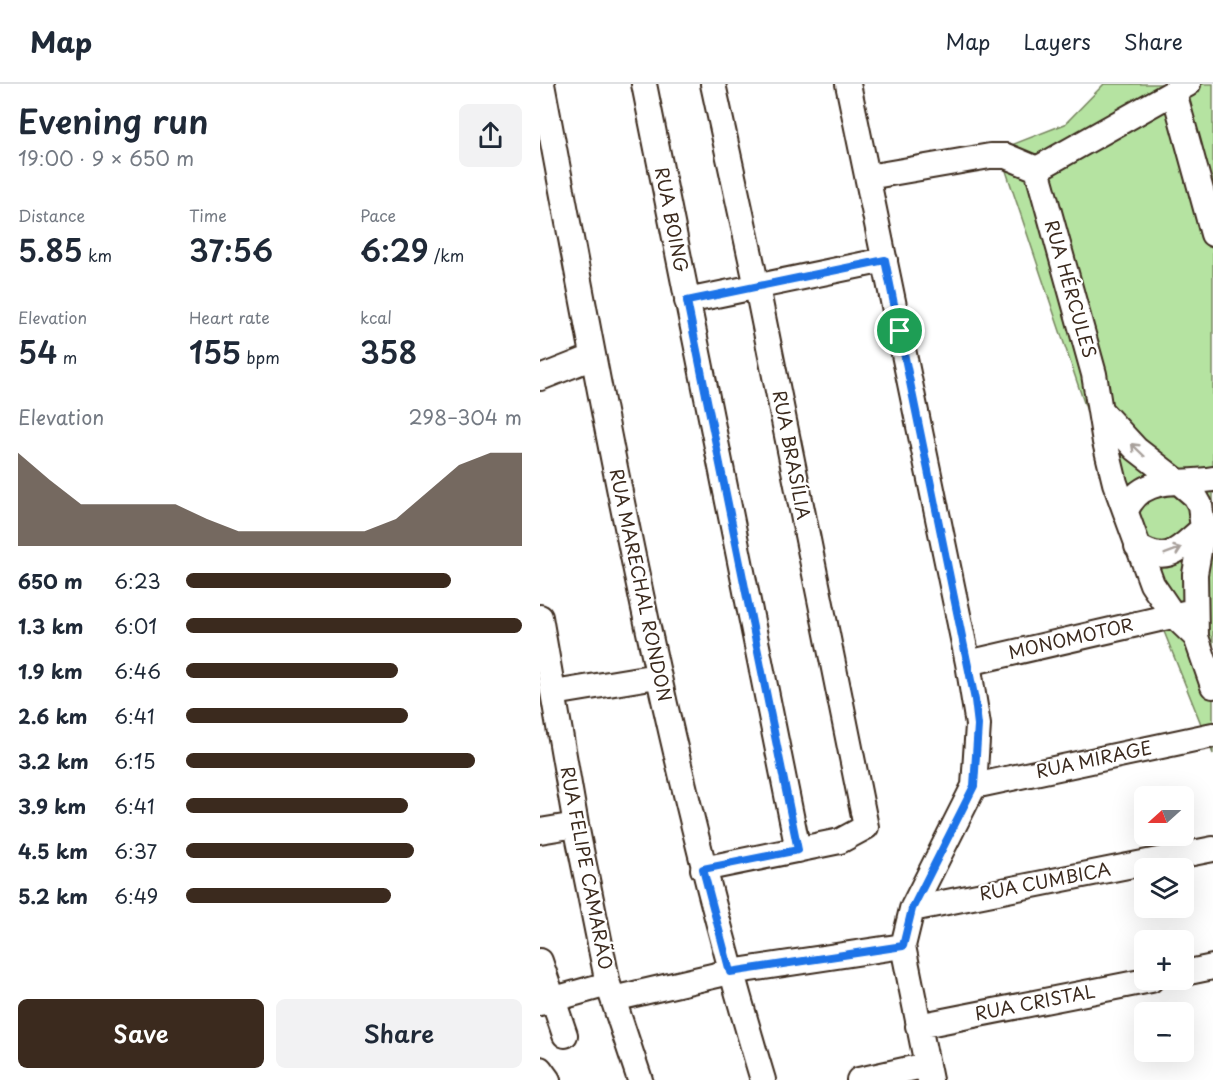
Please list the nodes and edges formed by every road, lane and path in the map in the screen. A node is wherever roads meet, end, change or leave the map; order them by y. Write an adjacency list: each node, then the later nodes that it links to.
1 (542, 84): 6 (street, RUA MARECHAL RONDON)
2 (644, 84): 12 (street, RUA BOING)
3 (713, 84): 11 (street, RUA BRASÍLIA)
4 (848, 84): 8 (street)
5 (1181, 88): 7 (street); 9 (street)
6 (549, 165): 13 (street, RUA MARECHAL RONDON)
7 (1037, 169): 8 (street); 15 (street, RUA HÉRCULES)
8 (868, 177): 10 (street)
9 (1213, 234)
10 (885, 260): 11 (street); 23 (street)
11 (757, 287): 12 (street); 32 (street, RUA BRASÍLIA)
12 (687, 301): 32 (street, RUA BOING)
13 (593, 357): 14 (street); 24 (street, RUA MARECHAL RONDON)
14 (540, 378)
15 (1100, 410): 17 (street, one-way to 15); 18 (street, RUA HÉRCULES)
16 (1213, 479): 17 (street)
17 (1181, 483): 18 (street); 19 (street)
18 (1126, 512): 20 (street, RUA HÉRCULES)
19 (1208, 524): 20 (street, one-way to 19); 21 (street)
20 (1137, 546): 21 (street, RUA HÉRCULES)
21 (1185, 613): 23 (street, MONOMOTOR); 25 (street, RUA HÉRCULES)
22 (540, 617): 26 (street, RUA FELIPE CAMARÃO)
23 (968, 663): 28 (street)
24 (657, 676): 26 (street); 33 (street, RUA MARECHAL RONDON)
25 (1213, 686)
26 (554, 693): 29 (street, RUA FELIPE CAMARÃO)
27 (1213, 735): 28 (street, RUA MIRAGE)
28 (974, 786): 34 (street)
29 (576, 825): 30 (street); 41 (street, RUA FELIPE CAMARÃO)
30 (540, 831)
31 (1213, 849): 34 (street, RUA CUMBICA)
32 (798, 850): 33 (street)
33 (703, 869): 39 (street, RUA MARECHAL RONDON)
34 (912, 909): 35 (street)
35 (903, 946): 39 (street); 43 (street)
36 (540, 961): 42 (street)
37 (1213, 967): 38 (street)
38 (1194, 971)
39 (730, 972): 41 (street); 49 (street, RUA MARECHAL RONDON)
40 (1134, 983): 43 (street, RUA CRISTAL)
41 (610, 991): 42 (street); 48 (street, RUA FELIPE CAMARÃO)
42 (546, 1002): 44 (street)
43 (918, 1026): 46 (street)
44 (565, 1035)
45 (540, 1069): 47 (street)
46 (929, 1072): 50 (street)
47 (548, 1080)
48 (640, 1080)
49 (763, 1080)
50 (859, 1080)

